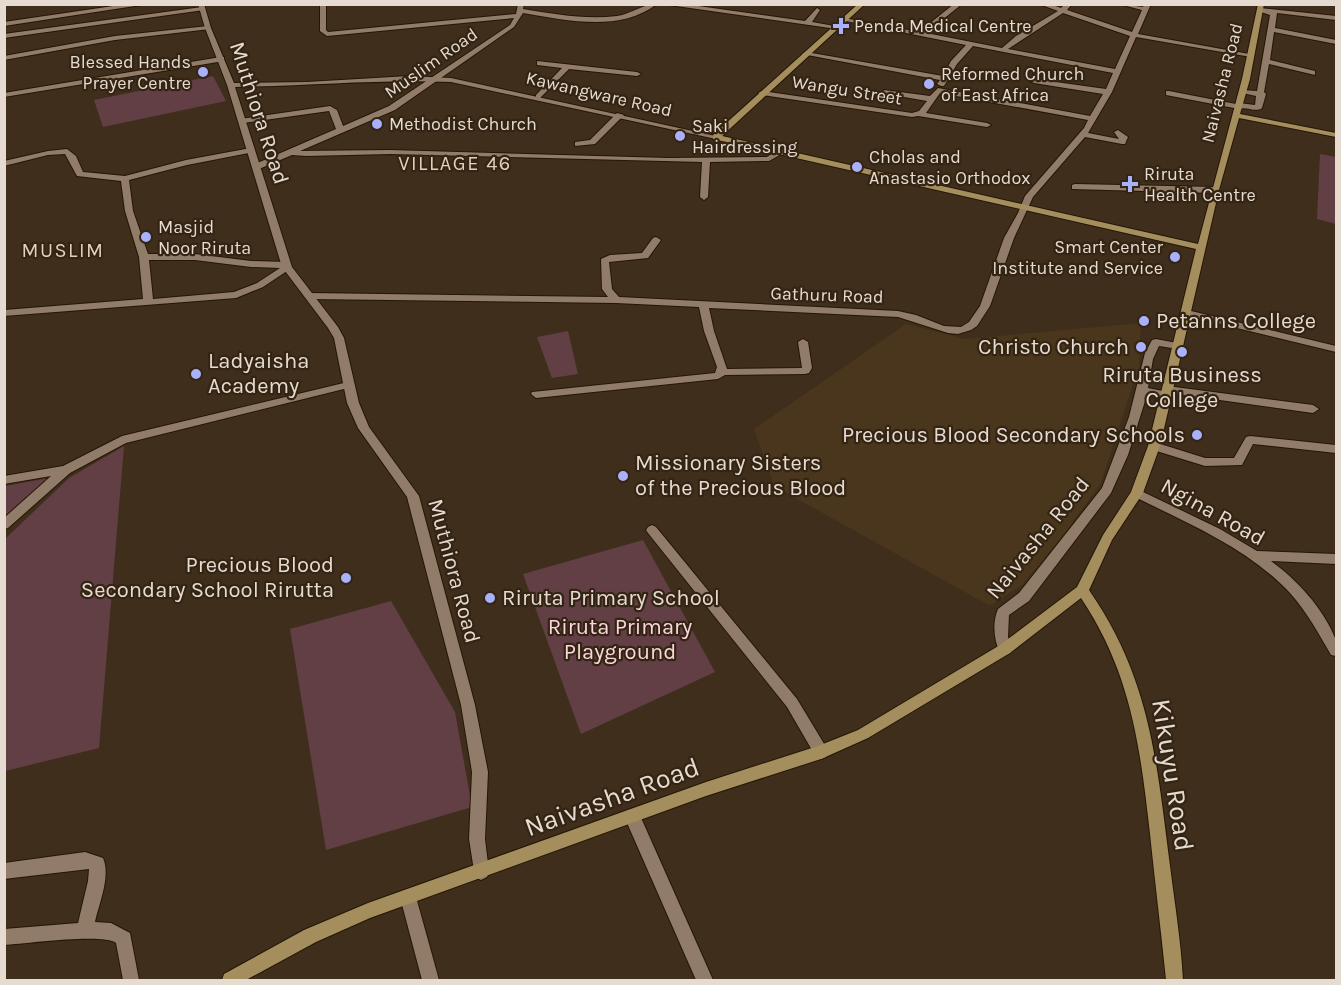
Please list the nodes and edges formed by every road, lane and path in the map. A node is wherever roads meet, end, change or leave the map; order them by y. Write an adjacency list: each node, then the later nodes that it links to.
1 (145, 4): 20 (street)
2 (323, 4): 13 (street)
3 (654, 4): 13 (street)
4 (665, 4): 18 (street)
5 (862, 4): 17 (main road)
6 (959, 4): 25 (street)
7 (1042, 4): 15 (street)
8 (1069, 4): 15 (street)
9 (1122, 4): 11 (street)
10 (202, 7): 22 (street, Muthiora Road); 27 (street)
11 (1146, 7): 24 (street, Gathuru Road)
12 (1261, 8): 16 (street); 19 (main road, Naivasha Road); 23 (street)
13 (520, 10): 41 (street, Muslim Road)
14 (817, 10): 18 (street)
15 (1063, 12): 24 (street); 30 (street)
16 (1336, 18)
17 (844, 20): 21 (main road); 25 (street)
18 (807, 23): 21 (street)
19 (1258, 23): 23 (street); 26 (main road, Naivasha Road)
20 (4, 24)
21 (837, 27): 31 (main road)
22 (208, 28): 33 (street); 34 (street, Muthiora Road)
23 (1271, 30): 26 (street); 28 (street); 35 (street)
24 (1134, 34): 32 (street); 38 (street, Gathuru Road)
25 (919, 35): 29 (street)
26 (1255, 35): 32 (main road, Naivasha Road)
27 (4, 36)
28 (1336, 42)
29 (971, 44): 30 (street); 42 (street, Wangu Street)
30 (1003, 50): 38 (street)
31 (806, 54): 42 (street); 50 (main road)
32 (1251, 56): 35 (street); 35 (street); 45 (main road, Naivasha Road)
33 (4, 58)
34 (221, 59): 44 (street, Muthiora Road); 52 (street)
35 (1266, 60): 39 (street); 47 (street)
36 (540, 63): 37 (street)
37 (567, 67): 40 (street); 53 (street)
38 (1118, 72): 49 (street, Gathuru Road)
39 (1312, 73)
40 (637, 74)
41 (437, 78): 44 (street, Kawangware Road); 53 (street, Kawangware Road); 61 (street, Muslim Road)
42 (944, 78): 46 (street, Wangu Street)
43 (1034, 81): 49 (street)
44 (231, 85): 59 (street, Muthiora Road)
45 (1244, 87): 47 (street); 55 (main road, Naivasha Road)
46 (938, 90): 54 (street, Wangu Street); 58 (street)
47 (1262, 90): 55 (street)
48 (887, 92): 54 (street)
49 (1108, 92): 58 (street, Gathuru Road)
50 (762, 93): 56 (street, Wangu Street); 65 (main road)
51 (1169, 93): 55 (street)
52 (4, 95)
53 (539, 97): 57 (street, Kawangware Road)
54 (931, 99): 56 (street, Wangu Street)
55 (1238, 109): 64 (main road); 75 (main road, Naivasha Road)
56 (918, 114): 60 (street)
57 (620, 115): 65 (street, Kawangware Road); 66 (street)
58 (1093, 119): 63 (street, Gathuru Road)
59 (243, 121): 61 (street); 67 (street, Muthiora Road)
60 (987, 125)
61 (341, 130): 68 (street, Muslim Road)
62 (1118, 132): 63 (street)
63 (1083, 134): 77 (street, Gathuru Road)
64 (1336, 135)
65 (716, 137): 69 (main road, Kawangware Road)
66 (578, 144)
67 (251, 150): 72 (street, Muthiora Road); 73 (street)
68 (291, 152): 70 (street); 72 (street, Muslim Road)
69 (781, 152): 70 (street); 77 (main road, Kawangware Road)
70 (706, 159): 76 (street)
71 (4, 164): 73 (street)
72 (256, 167): 81 (street, Muthiora Road)
73 (125, 179): 80 (street)
74 (1076, 187): 75 (street)
75 (1215, 190): 79 (main road, Naivasha Road)
76 (704, 197)
77 (1026, 207): 79 (main road, Kawangware Road); 85 (street, Gathuru Road)
78 (656, 240): 83 (street)
79 (1200, 247): 87 (main road, Naivasha Road)
80 (144, 257): 81 (street); 84 (street)
81 (287, 266): 82 (street, Muthiora Road); 84 (street)
82 (309, 296): 83 (street, Gathuru Road); 92 (street, Muthiora Road)
83 (616, 300): 85 (street, Gathuru Road)
84 (148, 302): 86 (street)
85 (703, 303): 91 (street)
86 (4, 313)
87 (1187, 313): 89 (main road, Naivasha Road); 90 (street)
88 (803, 342): 91 (street)
89 (1178, 346): 93 (street, Naivasha Road); 94 (main road, Naivasha Road)
90 (1336, 349)
91 (722, 372): 95 (street)
92 (348, 385): 99 (street); 112 (street, Muthiora Road)
93 (1142, 390): 94 (street); 108 (street, Naivasha Road)
94 (1166, 392): 96 (street); 97 (main road, Naivasha Road)
95 (536, 394)
96 (1313, 408)
97 (1154, 446): 98 (street); 101 (main road, Naivasha Road)
98 (1336, 449)
99 (66, 470): 100 (street); 102 (street)
100 (4, 480)
101 (1137, 494): 104 (street, Ngina Road); 106 (main road, Naivasha Road)
102 (4, 525)
103 (652, 530): 109 (street)
104 (1254, 556): 105 (street); 107 (street, Ngina Road)
105 (1336, 559)
106 (1082, 590): 108 (main road, Naivasha Road); 120 (main road, Kikuyu Road)
107 (1334, 643)
108 (1005, 649): 109 (main road, Naivasha Road)
109 (821, 752): 110 (main road, Naivasha Road)
110 (632, 816): 112 (main road, Naivasha Road); 119 (street)
111 (4, 872): 114 (street)
112 (481, 872): 113 (main road, Naivasha Road)
113 (408, 897): 117 (main road, Naivasha Road); 118 (street)
114 (85, 931): 115 (street); 116 (street)
115 (4, 937)
116 (131, 981)
117 (230, 981)
118 (431, 981)
119 (705, 981)
120 (1174, 981)

